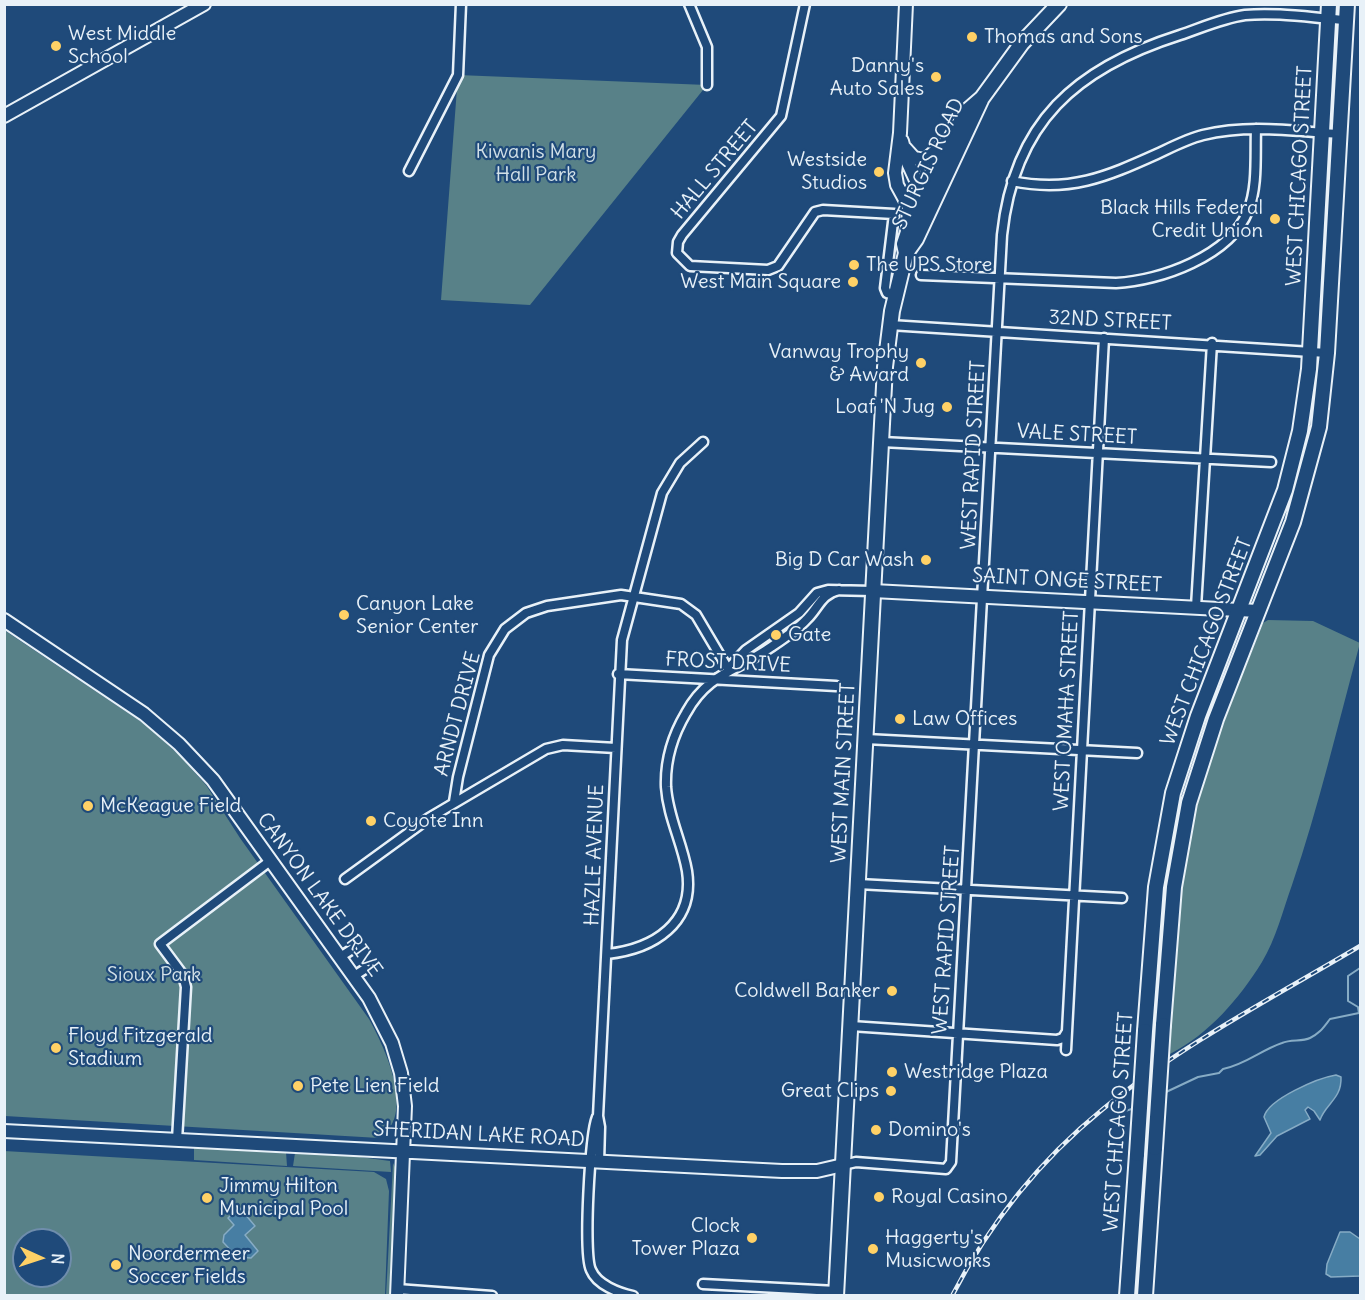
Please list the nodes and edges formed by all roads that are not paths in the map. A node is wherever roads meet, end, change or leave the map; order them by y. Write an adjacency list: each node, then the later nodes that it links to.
1 (204, 4): 16 (street)
2 (461, 4): 22 (street)
3 (689, 4): 13 (street)
4 (805, 4): 29 (street, HALL STREET)
5 (906, 4): 21 (street, WEST MAIN STREET)
6 (1059, 4): 15 (main road, STURGIS ROAD)
7 (1329, 4): 10 (main road, WEST CHICAGO STREET)
8 (1335, 4): 11 (main road)
9 (1347, 4): 11 (main road, WEST CHICAGO STREET)
10 (1328, 19): 11 (street, WEST RAPID STREET); 12 (main road, WEST CHICAGO STREET); 14 (main road); 24 (street, WEST RAPID STREET)
11 (1346, 20): 14 (main road, WEST CHICAGO STREET)
12 (1325, 72): 18 (main road, WEST CHICAGO STREET); 19 (main road)
13 (707, 85)
14 (1342, 91): 19 (main road, WEST CHICAGO STREET)
15 (982, 98): 20 (main road, STURGIS ROAD); 25 (main road, STURGIS ROAD)
16 (4, 116)
17 (1256, 129): 18 (street); 24 (street); 33 (street)
18 (1322, 133): 19 (street); 27 (main road); 32 (main road, WEST CHICAGO STREET)
19 (1339, 134): 27 (main road, WEST CHICAGO STREET)
20 (950, 138): 21 (street); 26 (main road, STURGIS ROAD)
21 (901, 139): 23 (street, WEST MAIN STREET); 26 (street, WEST MAIN STREET)
22 (409, 171)
23 (895, 173): 26 (street); 28 (street, WEST MAIN STREET)
24 (1012, 182): 33 (street, WEST RAPID STREET)
25 (938, 187): 26 (street); 30 (main road, STURGIS ROAD)
26 (923, 194): 28 (main road, STURGIS ROAD); 30 (street, WEST MAIN STREET)
27 (1335, 206): 40 (main road, WEST CHICAGO STREET)
28 (908, 232): 30 (main road, WEST MAIN STREET)
29 (891, 249): 30 (street); 34 (street, HALL STREET)
30 (909, 250): 34 (main road, WEST MAIN STREET)
31 (921, 275): 33 (street)
32 (1314, 275): 39 (main road, WEST CHICAGO STREET); 40 (main road)
33 (1000, 278): 36 (street, WEST RAPID STREET)
34 (895, 295): 35 (main road, WEST MAIN STREET)
35 (890, 325): 36 (street, 32ND STREET); 42 (main road, WEST MAIN STREET)
36 (997, 331): 37 (street, 32ND STREET); 44 (street, WEST RAPID STREET)
37 (1104, 338): 38 (street, 32ND STREET); 45 (street, WEST OMAHA STREET)
38 (1212, 344): 39 (street, 32ND STREET); 46 (street)
39 (1310, 352): 40 (street, 32ND STREET); 41 (main road); 48 (main road, WEST CHICAGO STREET)
40 (1327, 353): 41 (main road, WEST CHICAGO STREET)
41 (1319, 427): 56 (main road, WEST CHICAGO STREET)
42 (882, 441): 44 (street, VALE STREET); 50 (main road, WEST MAIN STREET)
43 (703, 442): 52 (street, HAZLE AVENUE)
44 (991, 447): 45 (street, VALE STREET); 51 (street, WEST RAPID STREET)
45 (1098, 453): 46 (street, VALE STREET); 53 (street, WEST OMAHA STREET)
46 (1205, 459): 47 (street, VALE STREET); 54 (street)
47 (1271, 462)
48 (1287, 483): 55 (main road, WEST CHICAGO STREET); 56 (main road)
49 (839, 590): 50 (street); 58 (street); 58 (street)
50 (873, 591): 51 (street, SAINT ONGE STREET); 63 (main road, WEST MAIN STREET)
51 (983, 596): 53 (street, SAINT ONGE STREET); 64 (street, WEST RAPID STREET)
52 (632, 597): 58 (street, ARNDT DRIVE); 59 (street, HAZLE AVENUE); 68 (street, ARNDT DRIVE)
53 (1089, 602): 54 (street, SAINT ONGE STREET); 66 (street, WEST OMAHA STREET)
54 (1196, 607): 55 (street, SAINT ONGE STREET)
55 (1240, 610): 56 (street, SAINT ONGE STREET); 62 (main road); 95 (main road, WEST CHICAGO STREET, bridge)
56 (1258, 611): 62 (main road, WEST CHICAGO STREET)
57 (4, 620): 69 (street, CANYON LAKE DRIVE)
58 (728, 669): 60 (street)
59 (618, 674): 60 (street, FROST DRIVE); 65 (street, HAZLE AVENUE)
60 (714, 679): 61 (street, FROST DRIVE); 76 (street)
61 (836, 686)
62 (1212, 729): 96 (main road, WEST CHICAGO STREET, bridge)
63 (866, 739): 64 (street); 71 (main road, WEST MAIN STREET)
64 (975, 744): 66 (street); 72 (street, WEST RAPID STREET)
65 (616, 748): 68 (street); 76 (street, HAZLE AVENUE)
66 (1081, 750): 67 (street); 73 (street, WEST OMAHA STREET)
67 (1137, 753)
68 (454, 802): 70 (street)
69 (270, 861): 77 (street, CANYON LAKE DRIVE); 85 (street)
70 (345, 879)
71 (858, 884): 72 (street); 80 (main road, WEST MAIN STREET)
72 (967, 890): 73 (street); 81 (street, WEST RAPID STREET)
73 (1073, 895): 74 (street); 82 (street, WEST OMAHA STREET)
74 (1122, 898)
75 (351, 950): 77 (street)
76 (607, 954): 87 (street, HAZLE AVENUE)
77 (340, 957): 79 (street, CANYON LAKE DRIVE)
78 (364, 969): 79 (street)
79 (354, 976): 86 (street, CANYON LAKE DRIVE)
80 (851, 1026): 81 (street); 88 (main road, WEST MAIN STREET)
81 (957, 1032): 82 (street); 89 (street, WEST RAPID STREET)
82 (1066, 1033): 83 (street, WEST OMAHA STREET)
83 (1066, 1050)
84 (6, 1131): 85 (street, SHERIDAN LAKE ROAD)
85 (177, 1140): 86 (street, SHERIDAN LAKE ROAD)
86 (404, 1150): 87 (street, SHERIDAN LAKE ROAD); 91 (street, CANYON LAKE DRIVE)
87 (595, 1161): 88 (street, SHERIDAN LAKE ROAD); 94 (street, HAZLE AVENUE)
88 (843, 1165): 89 (street, SHERIDAN LAKE ROAD); 92 (main road, WEST MAIN STREET)
89 (949, 1168)
90 (703, 1284): 92 (street)
91 (397, 1292): 93 (street)
92 (836, 1294)
93 (492, 1296)
94 (633, 1296)
95 (1127, 1296)
96 (1145, 1296)

